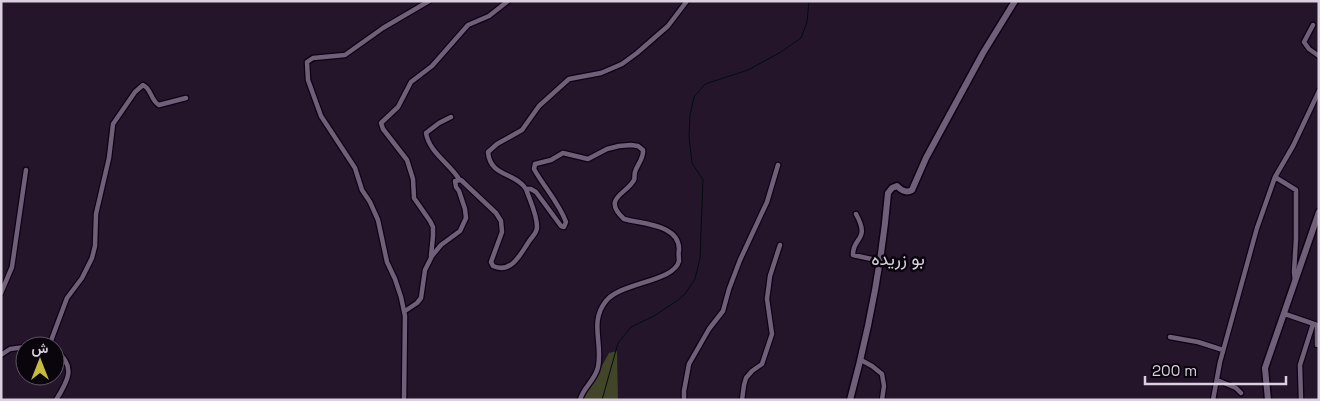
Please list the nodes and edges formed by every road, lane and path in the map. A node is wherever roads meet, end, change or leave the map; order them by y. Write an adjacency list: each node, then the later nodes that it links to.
1 (428, 1): 22 (street)
2 (508, 1): 18 (street)
3 (687, 1): 14 (street)
4 (1014, 1): 19 (street)
5 (1313, 25): 6 (street)
6 (1319, 56)
7 (1319, 91): 12 (street)
8 (186, 98): 25 (street)
9 (451, 117): 13 (street)
10 (778, 165): 38 (street)
11 (26, 170): 21 (street)
12 (1275, 177): 20 (street); 29 (street)
13 (459, 179): 14 (street); 18 (street)
14 (526, 189): 37 (street)
15 (1319, 212): 20 (street)
16 (856, 214): 19 (street)
17 (780, 245): 39 (street)
18 (429, 261): 22 (street)
19 (881, 261): 32 (street)
20 (1295, 281): 23 (street)
21 (1, 293)
22 (405, 311): 36 (street)
23 (1285, 314): 24 (street); 43 (street)
24 (1316, 324): 27 (street); 44 (street)
25 (53, 336)
26 (1170, 337): 29 (street)
27 (1317, 346)
28 (15, 348): 30 (street)
29 (1223, 350): 33 (street)
30 (1, 355)
31 (65, 359): 35 (street)
32 (861, 360): 40 (street); 41 (street)
33 (1217, 380): 34 (street); 42 (street)
34 (1241, 392)
35 (56, 400)
36 (404, 400)
37 (580, 400)
38 (684, 400)
39 (742, 400)
40 (850, 400)
41 (882, 400)
42 (1213, 400)
43 (1268, 400)
44 (1301, 400)

